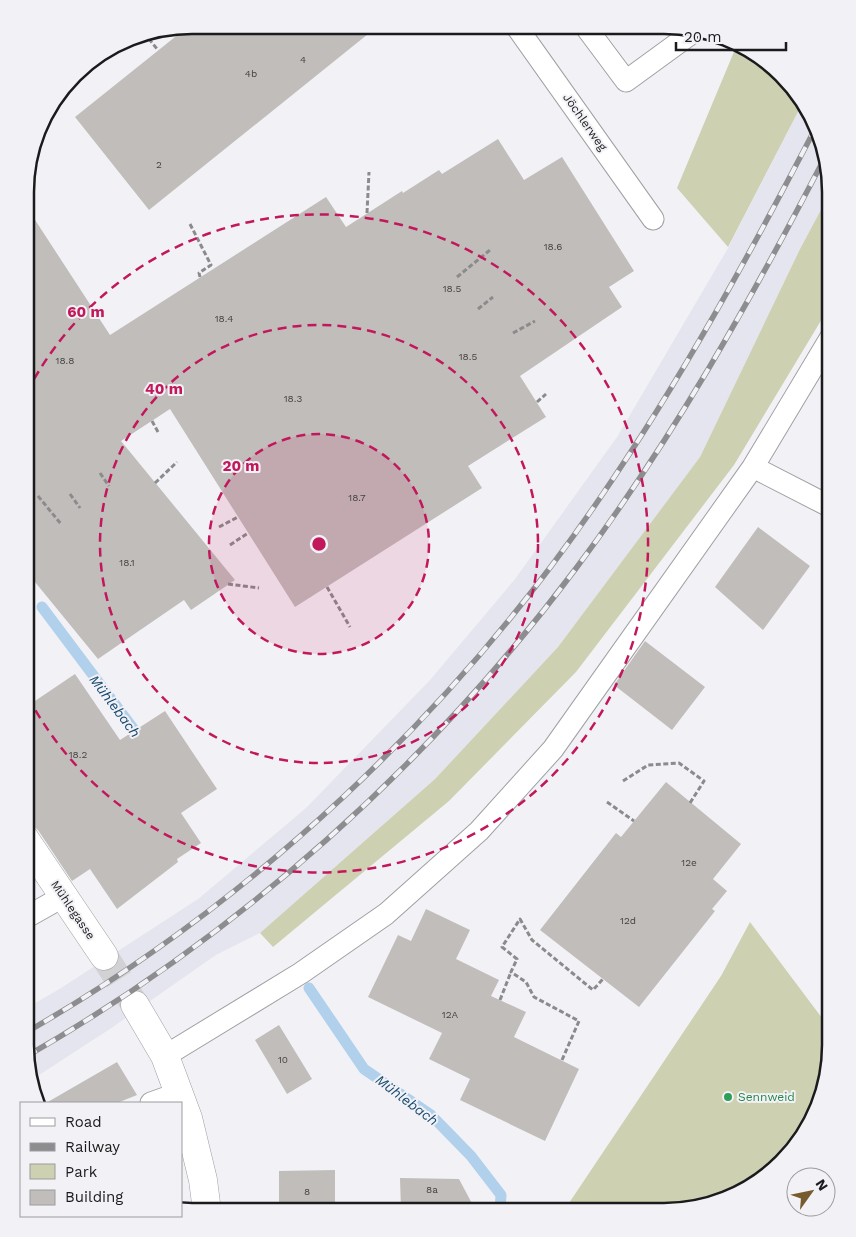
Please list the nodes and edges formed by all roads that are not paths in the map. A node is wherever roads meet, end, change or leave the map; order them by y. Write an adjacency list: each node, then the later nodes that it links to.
1 (522, 34): 4 (lane, Jöchlerweg)
2 (591, 34): 3 (lane)
3 (688, 36)
4 (653, 219)
5 (822, 353): 6 (lane)
6 (753, 467): 7 (lane); 13 (lane)
7 (822, 502)
8 (34, 853): 9 (street, Mühlegasse)
9 (64, 896): 10 (lane); 11 (street, Mühlegasse)
10 (34, 913)
11 (104, 956)
12 (135, 1005): 13 (street)
13 (165, 1056): 14 (street)
14 (179, 1092): 15 (lane); 16 (street)
15 (154, 1102)
16 (206, 1203)

